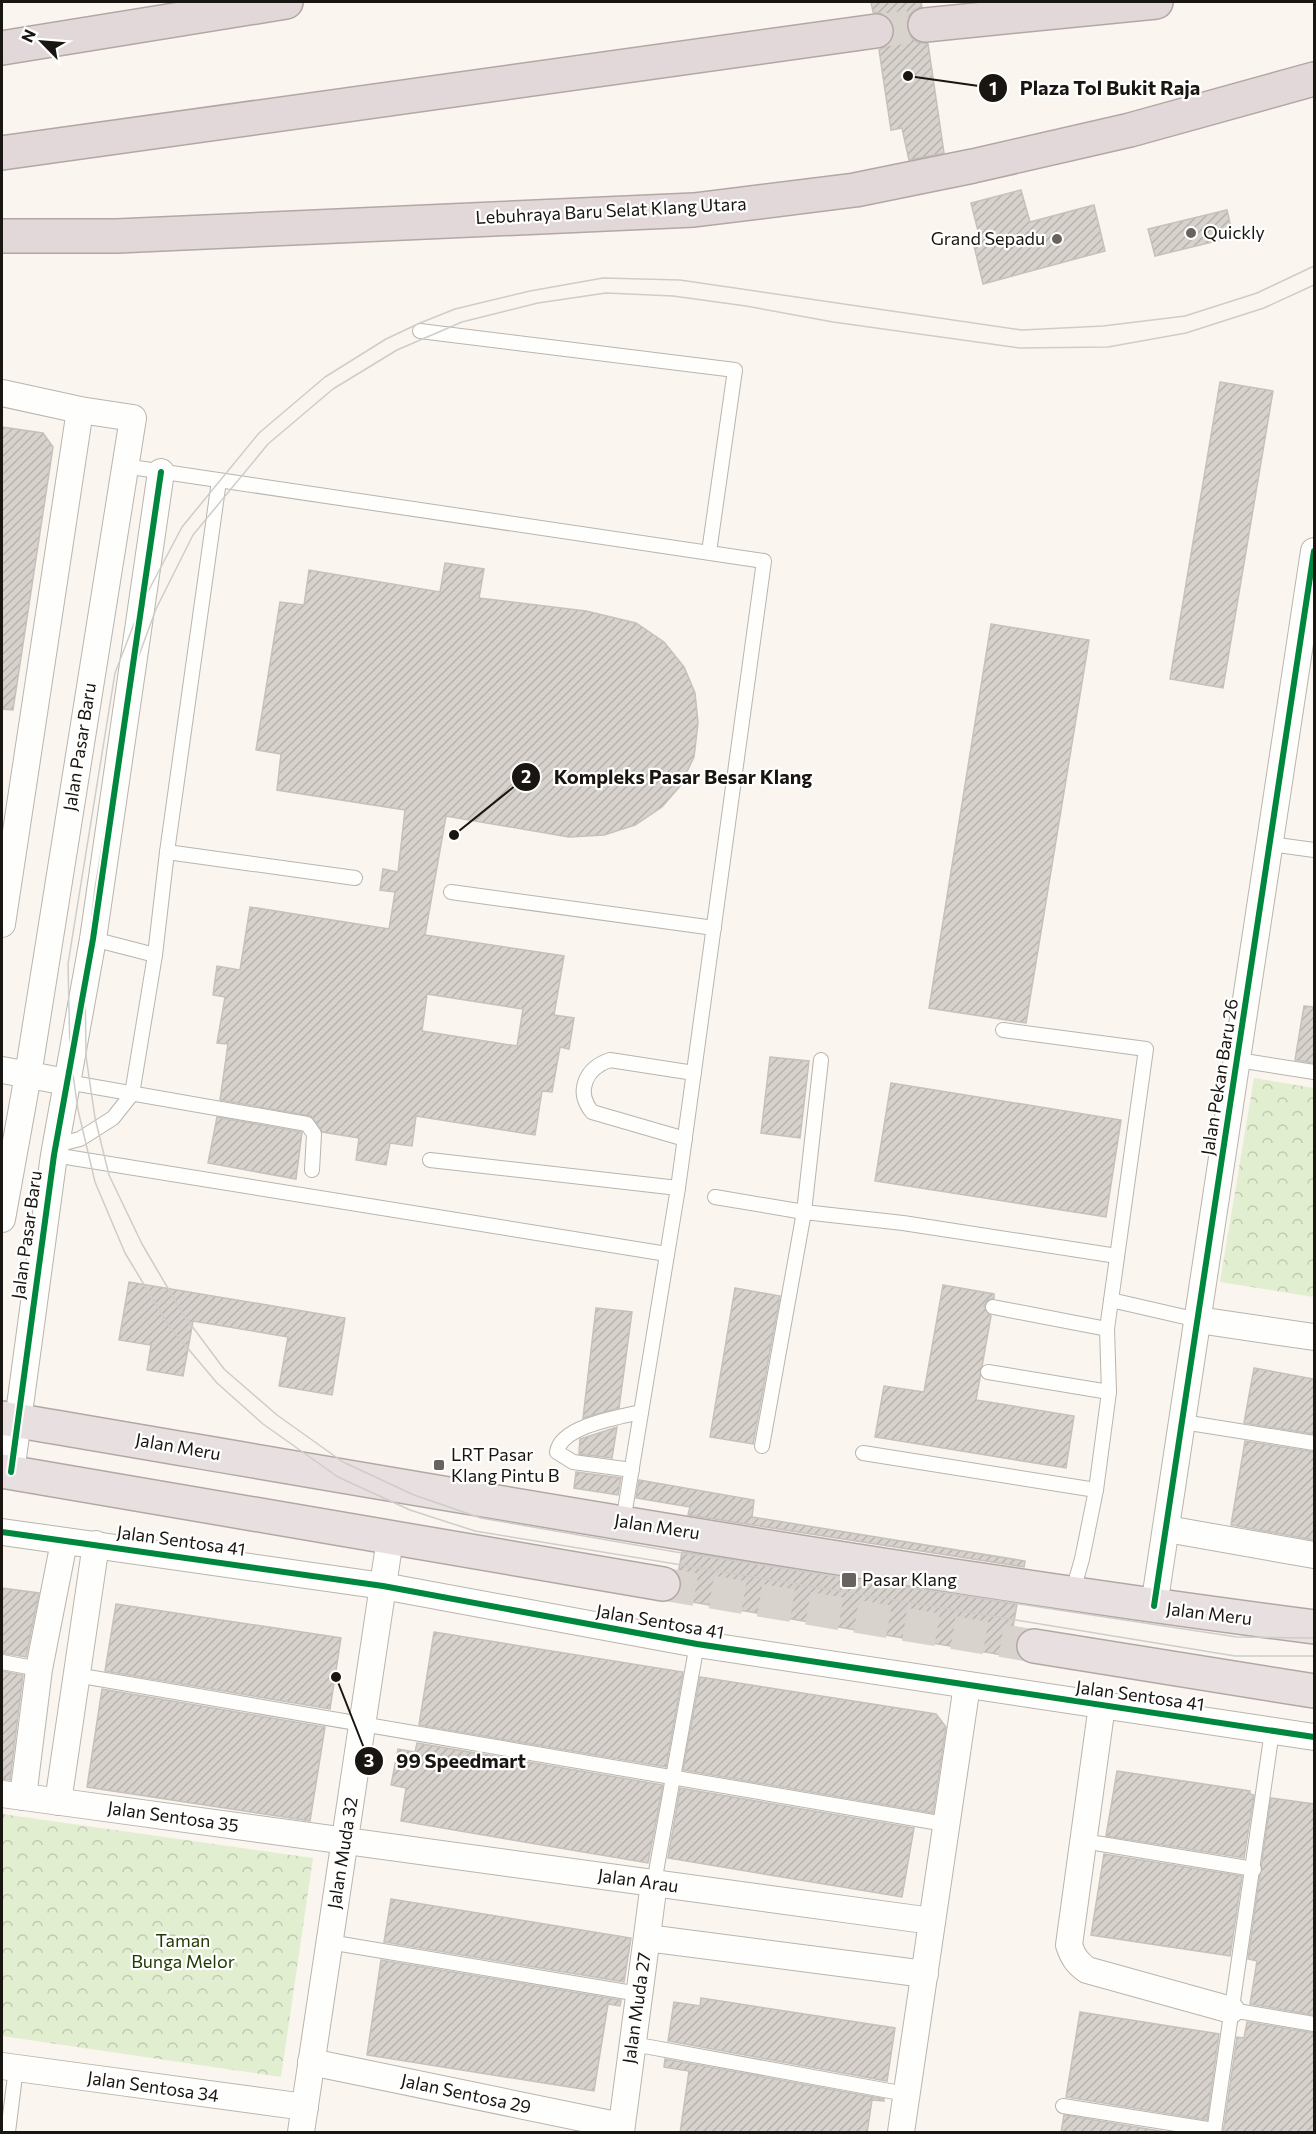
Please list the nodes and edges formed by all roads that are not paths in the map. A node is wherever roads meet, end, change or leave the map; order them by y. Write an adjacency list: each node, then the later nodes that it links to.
1 (286, 2): 5 (highway)
2 (1156, 2): 3 (highway)
3 (925, 25)
4 (876, 31): 7 (highway)
5 (2, 48)
6 (1314, 79): 8 (highway, Lebuhraya Baru Selat Klang Utara)
7 (2, 153)
8 (2, 236)
9 (420, 331): 16 (lane)
10 (2, 393): 11 (street)
11 (80, 410): 12 (street, Jalan Pasar Baru); 23 (street)
12 (124, 466): 13 (lane); 33 (street, Jalan Pasar Baru)
13 (161, 472): 14 (lane); 25 (street, Jalan Pasar Baru)
14 (219, 481): 16 (lane); 20 (lane)
15 (1314, 551): 17 (street, Jalan Pekan Baru 26)
16 (709, 552): 24 (lane)
17 (1312, 590): 18 (street, Jalan Pekan Baru 26)
18 (1270, 844): 19 (lane); 29 (street, Jalan Pekan Baru 26)
19 (1314, 850)
20 (166, 852): 21 (lane); 26 (lane)
21 (355, 878)
22 (451, 892): 24 (lane)
23 (2, 924)
24 (714, 928): 32 (lane)
25 (93, 939): 26 (lane); 34 (street, Jalan Pasar Baru)
26 (155, 955): 35 (lane)
27 (1003, 1030): 45 (lane)
28 (821, 1060): 43 (lane)
29 (1238, 1060): 31 (lane); 48 (street, Jalan Pekan Baru 26)
30 (2, 1070): 33 (street)
31 (1314, 1072)
32 (694, 1073): 36 (lane); 36 (lane)
33 (28, 1075): 34 (street); 42 (street, Jalan Pasar Baru)
34 (67, 1082): 35 (lane); 37 (street, Jalan Pasar Baru)
35 (132, 1094): 37 (lane); 39 (lane)
36 (685, 1139): 40 (lane)
37 (55, 1150): 44 (lane); 54 (street, Jalan Pasar Baru)
38 (430, 1161): 40 (lane)
39 (312, 1170)
40 (678, 1188): 44 (lane)
41 (715, 1197): 43 (lane)
42 (3, 1204)
43 (804, 1212): 45 (lane); 57 (lane)
44 (667, 1254): 53 (lane)
45 (1117, 1256): 46 (lane)
46 (1111, 1300): 48 (lane); 49 (lane)
47 (993, 1307): 49 (lane)
48 (1198, 1320): 50 (street); 55 (street, Jalan Pekan Baru 26)
49 (1107, 1329): 52 (lane)
50 (1314, 1337)
51 (988, 1372): 52 (lane)
52 (1109, 1392): 61 (lane)
53 (641, 1412): 59 (lane); 59 (lane)
54 (9, 1419): 60 (street, Jalan Pasar Baru); 62 (highway, Jalan Meru)
55 (1183, 1422): 56 (lane); 63 (street, Jalan Pekan Baru 26)
56 (1314, 1443)
57 (762, 1446)
58 (863, 1453): 61 (lane)
59 (632, 1470): 62 (lane)
60 (6, 1472): 65 (highway)
61 (1096, 1490): 71 (lane)
62 (623, 1522): 71 (highway, Jalan Meru)
63 (1167, 1529): 68 (street); 72 (street, Jalan Pekan Baru 26)
64 (2, 1532): 66 (street, Jalan Sentosa 41)
65 (390, 1539): 69 (highway); 70 (street, Jalan Muda 32)
66 (64, 1542): 67 (street, Jalan Sentosa 41); 77 (street)
67 (96, 1544): 70 (street, Jalan Sentosa 41); 78 (street)
68 (1314, 1555)
69 (663, 1584)
70 (383, 1586): 74 (street, Jalan Sentosa 41); 82 (street, Jalan Muda 32)
71 (1072, 1593): 72 (highway, Jalan Meru)
72 (1154, 1606): 73 (highway, Jalan Meru)
73 (1314, 1628)
74 (697, 1644): 79 (street, Jalan Sentosa 41); 85 (lane)
75 (1034, 1646): 80 (highway)
76 (2, 1662): 77 (lane)
77 (39, 1669): 86 (street)
78 (76, 1675): 82 (lane); 87 (street)
79 (967, 1685): 81 (street, Jalan Sentosa 41); 88 (street)
80 (1314, 1691)
81 (1102, 1706): 83 (street, Jalan Sentosa 41); 90 (street)
82 (364, 1725): 85 (lane); 89 (street, Jalan Muda 32)
83 (1272, 1731): 84 (street, Jalan Sentosa 41); 91 (lane)
84 (1314, 1737)
85 (673, 1777): 88 (lane); 92 (lane)
86 (12, 1795): 87 (street, Jalan Sentosa 35)
87 (58, 1802): 89 (street, Jalan Sentosa 35)
88 (945, 1824): 93 (street)
89 (345, 1840): 92 (street, Jalan Arau); 95 (street, Jalan Muda 32)
90 (1083, 1841): 91 (lane); 98 (street)
91 (1254, 1869): 98 (lane)
92 (654, 1883): 93 (street, Jalan Arau); 94 (street, Jalan Muda 27)
93 (932, 1921): 96 (street)
94 (647, 1938): 96 (street); 97 (street, Jalan Muda 27)
95 (329, 1942): 97 (lane); 101 (street, Jalan Muda 32)
96 (925, 1974): 103 (street)
97 (639, 1994): 100 (street, Jalan Muda 27)
98 (1232, 2010): 99 (lane); 107 (lane)
99 (1314, 2024)
100 (633, 2044): 103 (lane); 106 (street, Jalan Muda 27)
101 (311, 2062): 105 (street, Jalan Muda 32); 106 (street, Jalan Sentosa 29)
102 (9, 2068): 105 (street, Jalan Sentosa 34); 108 (lane)
103 (906, 2094): 110 (street)
104 (1063, 2106): 107 (lane)
105 (304, 2107): 109 (street, Jalan Muda 32)
106 (621, 2129)
107 (1214, 2131)
108 (8, 2133)
109 (301, 2133)
110 (901, 2133)

